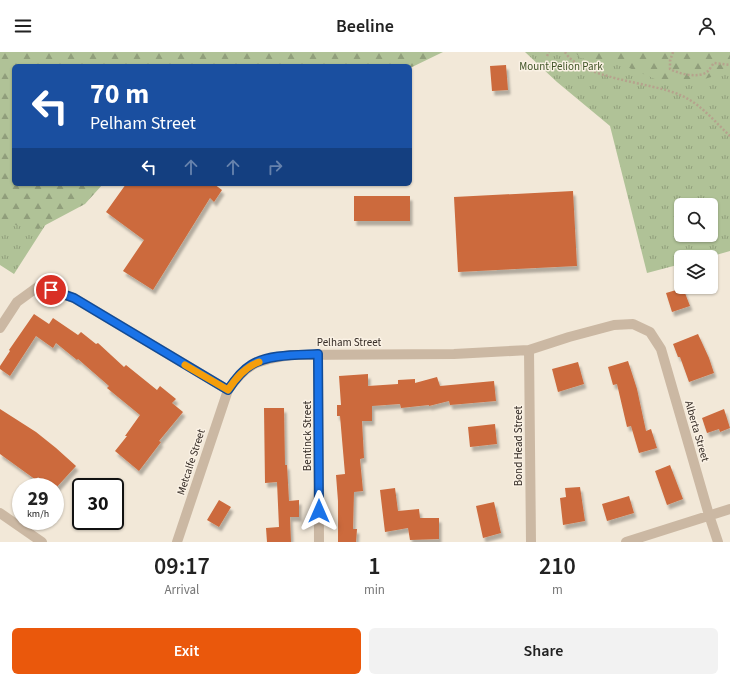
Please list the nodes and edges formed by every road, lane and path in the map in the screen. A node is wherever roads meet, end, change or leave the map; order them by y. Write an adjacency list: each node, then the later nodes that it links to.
1 (549, 52): 4 (path)
2 (564, 52): 6 (path)
3 (673, 52): 5 (path)
4 (547, 56)
5 (730, 64)
6 (730, 136)
7 (0, 328): 11 (street)
8 (647, 331): 9 (street, Pelham Street); 14 (street, Alberta Street)
9 (529, 350): 10 (street, Pelham Street); 18 (street, Bond Head Street)
10 (318, 354): 11 (street, Pelham Street); 17 (street, Bentinck Street)
11 (228, 390): 16 (street, Metcalfe Street)
12 (730, 509): 14 (street)
13 (0, 513): 15 (street)
14 (709, 515): 19 (street); 20 (street, Alberta Street)
15 (42, 542)
16 (177, 542)
17 (319, 542)
18 (531, 542)
19 (626, 542)
20 (718, 542)

